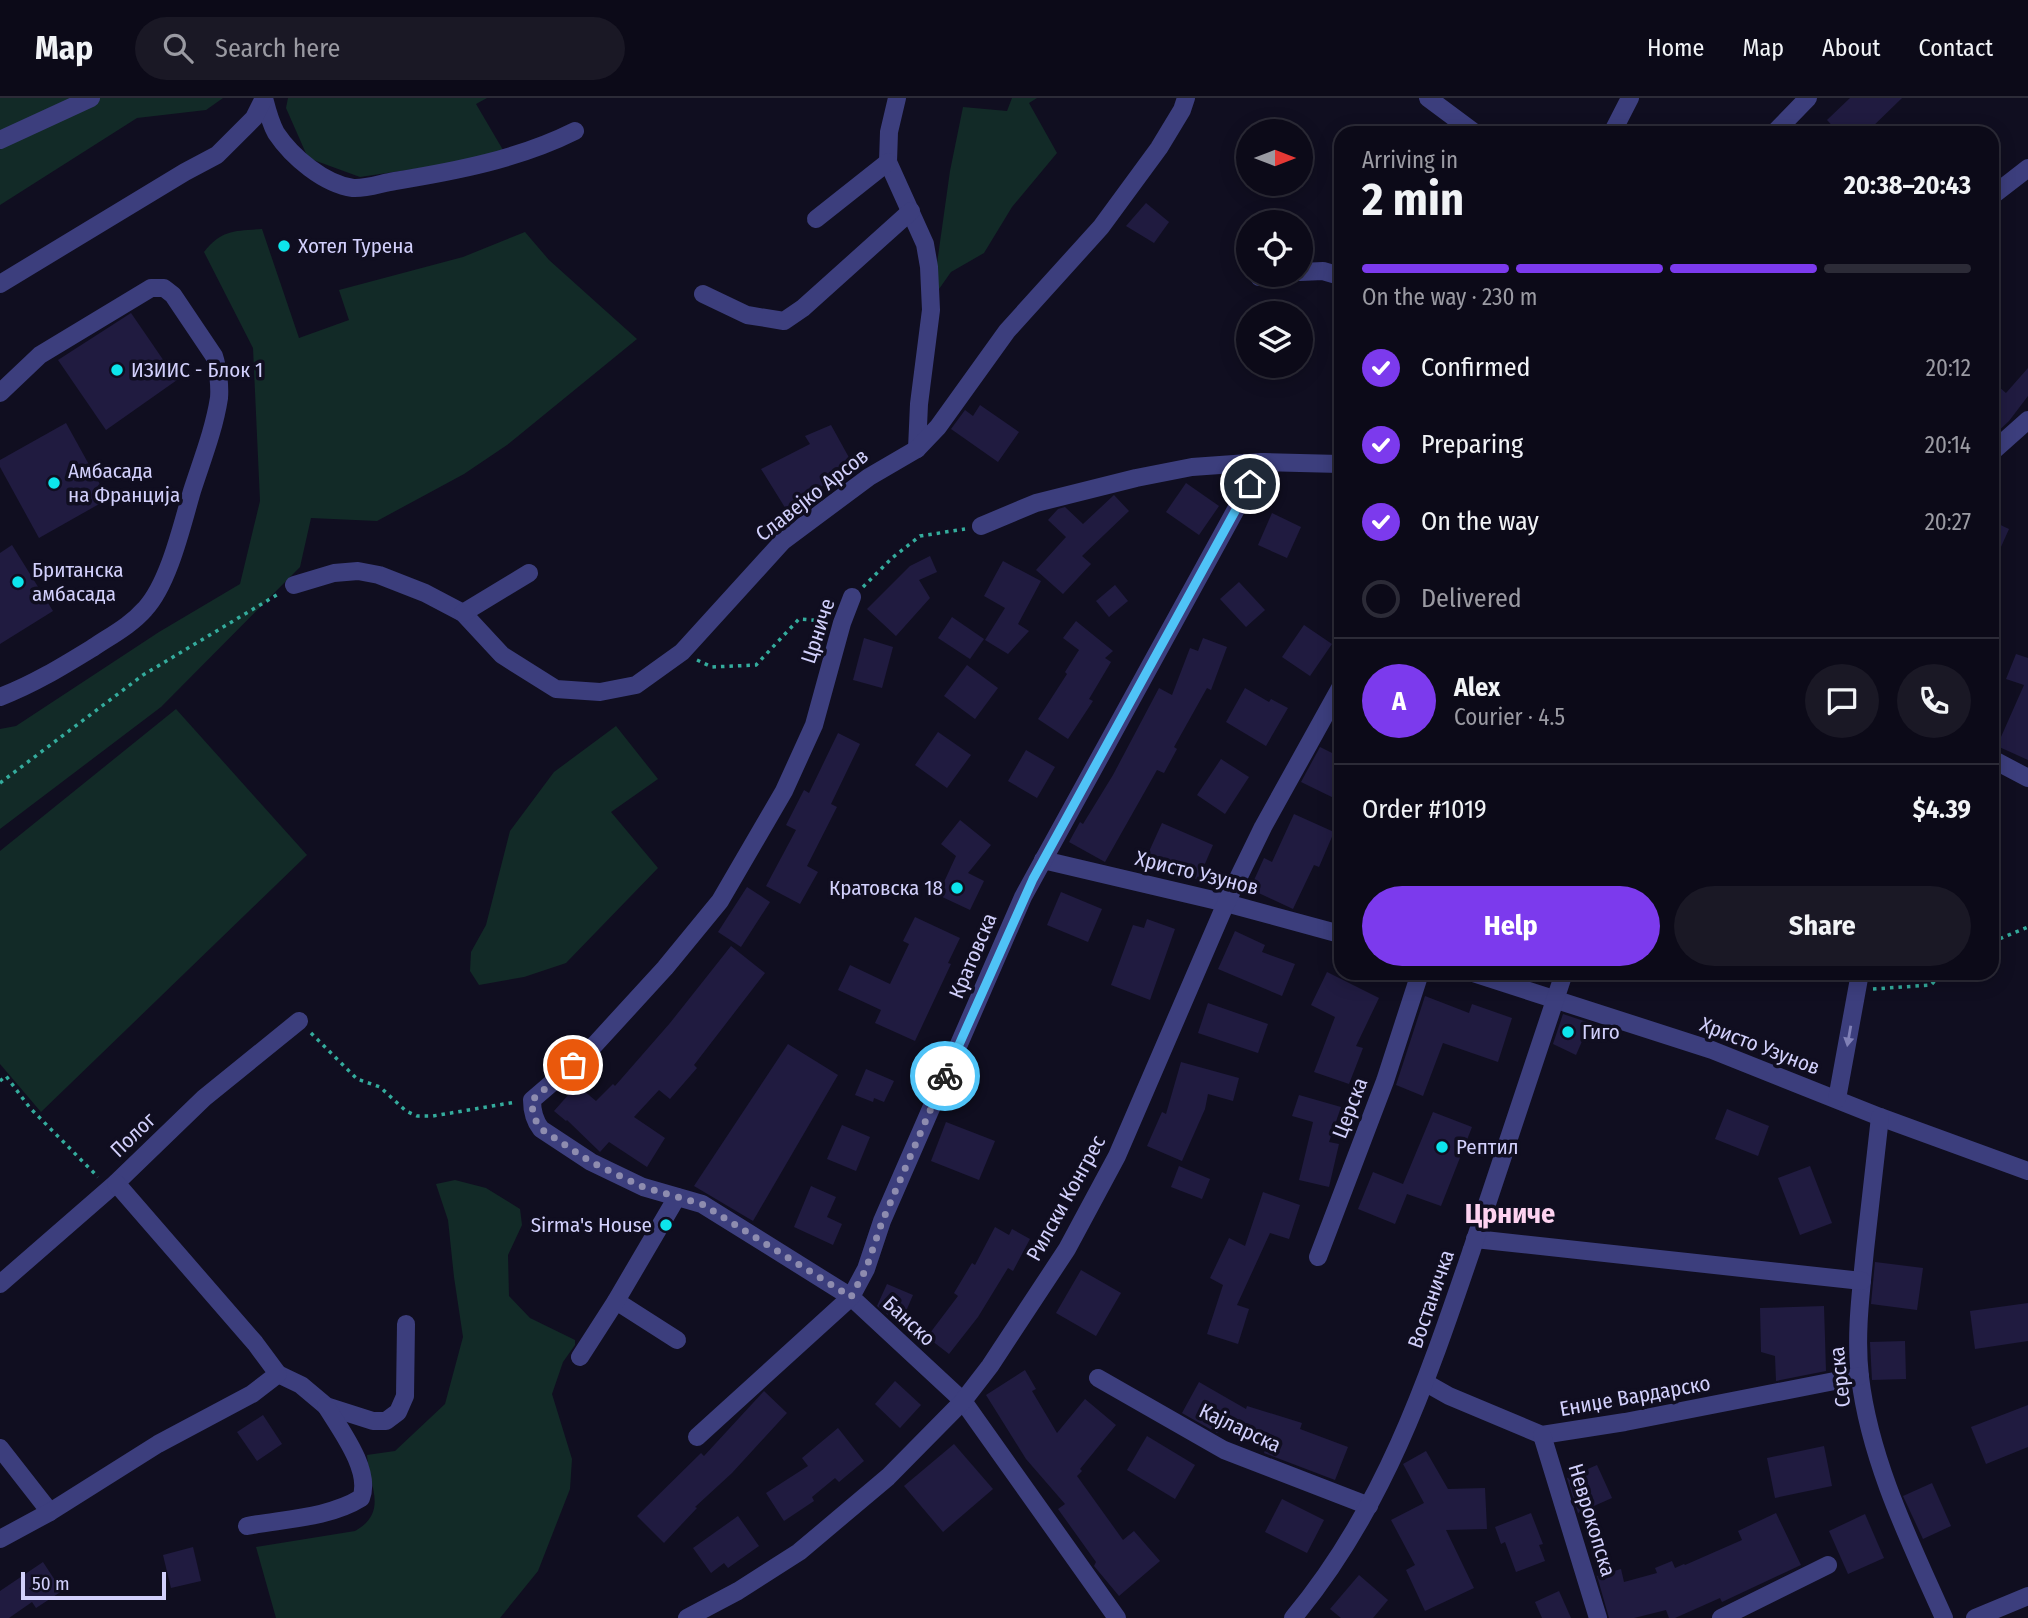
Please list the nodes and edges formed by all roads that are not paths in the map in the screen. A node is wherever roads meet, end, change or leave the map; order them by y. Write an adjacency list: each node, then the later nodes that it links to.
1 (91, 98): 12 (street)
2 (264, 98): 11 (street); 20 (street)
3 (897, 98): 13 (street)
4 (1186, 98): 25 (street, Славејко Арсов)
5 (1428, 98): 8 (street)
6 (1630, 98): 9 (street)
7 (1808, 98): 10 (street)
8 (1466, 126)
9 (1616, 126)
10 (1781, 126)
11 (575, 131)
12 (0, 140)
13 (888, 162): 16 (street); 17 (street)
14 (2028, 168): 15 (street)
15 (1999, 191)
16 (911, 211): 21 (street); 25 (street)
17 (816, 219)
18 (1313, 271): 19 (street)
19 (1334, 274)
20 (0, 285)
21 (704, 294)
22 (0, 393): 33 (street)
23 (2028, 419): 24 (street)
24 (1999, 446)
25 (917, 449): 32 (street, Славејко Арсов)
26 (1262, 462): 27 (street); 28 (street); 37 (street, Кратовска)
27 (1334, 464)
28 (981, 526)
29 (528, 573): 32 (street)
30 (294, 585): 32 (street, Славејко Арсов)
31 (852, 597): 47 (street, Црниче)
32 (463, 613)
33 (0, 696)
34 (1334, 699): 38 (street, Рилски Конгрес)
35 (1999, 763): 36 (street)
36 (2028, 778)
37 (1043, 860): 38 (street, Христо Узунов); 56 (street, Кратовска)
38 (1226, 903): 39 (street, Христо Узунов); 65 (street, Рилски Конгрес)
39 (1334, 931)
40 (1418, 980): 53 (street, Церска)
41 (1495, 980): 44 (street, Христо Узунов)
42 (1562, 980): 44 (street, Востаничка)
43 (1858, 982): 46 (street, one-way to 46)
44 (1556, 1000): 46 (street, Христо Узунов); 52 (street, Востаничка)
45 (299, 1021): 50 (street, Полог)
46 (1837, 1099): 48 (street, Христо Узунов)
47 (532, 1100): 51 (street, Банско)
48 (1880, 1117): 49 (street, Христо Узунов); 54 (street, Серска)
49 (2028, 1171)
50 (112, 1185): 55 (street, Полог); 61 (street)
51 (677, 1197): 56 (street, Банско); 57 (street)
52 (1475, 1239): 54 (street); 64 (street, Востаничка)
53 (1318, 1257)
54 (1862, 1281): 62 (street, Серска)
55 (0, 1284)
56 (851, 1297): 65 (street, Банско); 68 (street, Кратовска)
57 (616, 1301): 59 (street); 60 (street)
58 (406, 1324): 66 (street)
59 (677, 1340)
60 (580, 1356)
61 (278, 1374): 66 (street); 71 (street)
62 (1860, 1376): 67 (street, Ениџе Вардарско); 81 (street, Серска)
63 (1098, 1378): 70 (street, Кајларска)
64 (1426, 1383): 67 (street, Ениџе Вардарско); 70 (street, Востаничка)
65 (962, 1401): 76 (street, Рилски Конгрес); 77 (street, Банско)
66 (326, 1406): 72 (street)
67 (1542, 1434): 79 (street, Неврокопска)
68 (697, 1437)
69 (0, 1448): 71 (street)
70 (1370, 1506): 78 (street, Востаничка)
71 (50, 1512): 73 (street)
72 (247, 1526)
73 (0, 1539)
74 (1828, 1565): 80 (street)
75 (2028, 1596): 82 (street)
76 (687, 1618)
77 (1117, 1618)
78 (1293, 1618)
79 (1598, 1618)
80 (1721, 1618)
81 (1944, 1618)
82 (1975, 1618)

